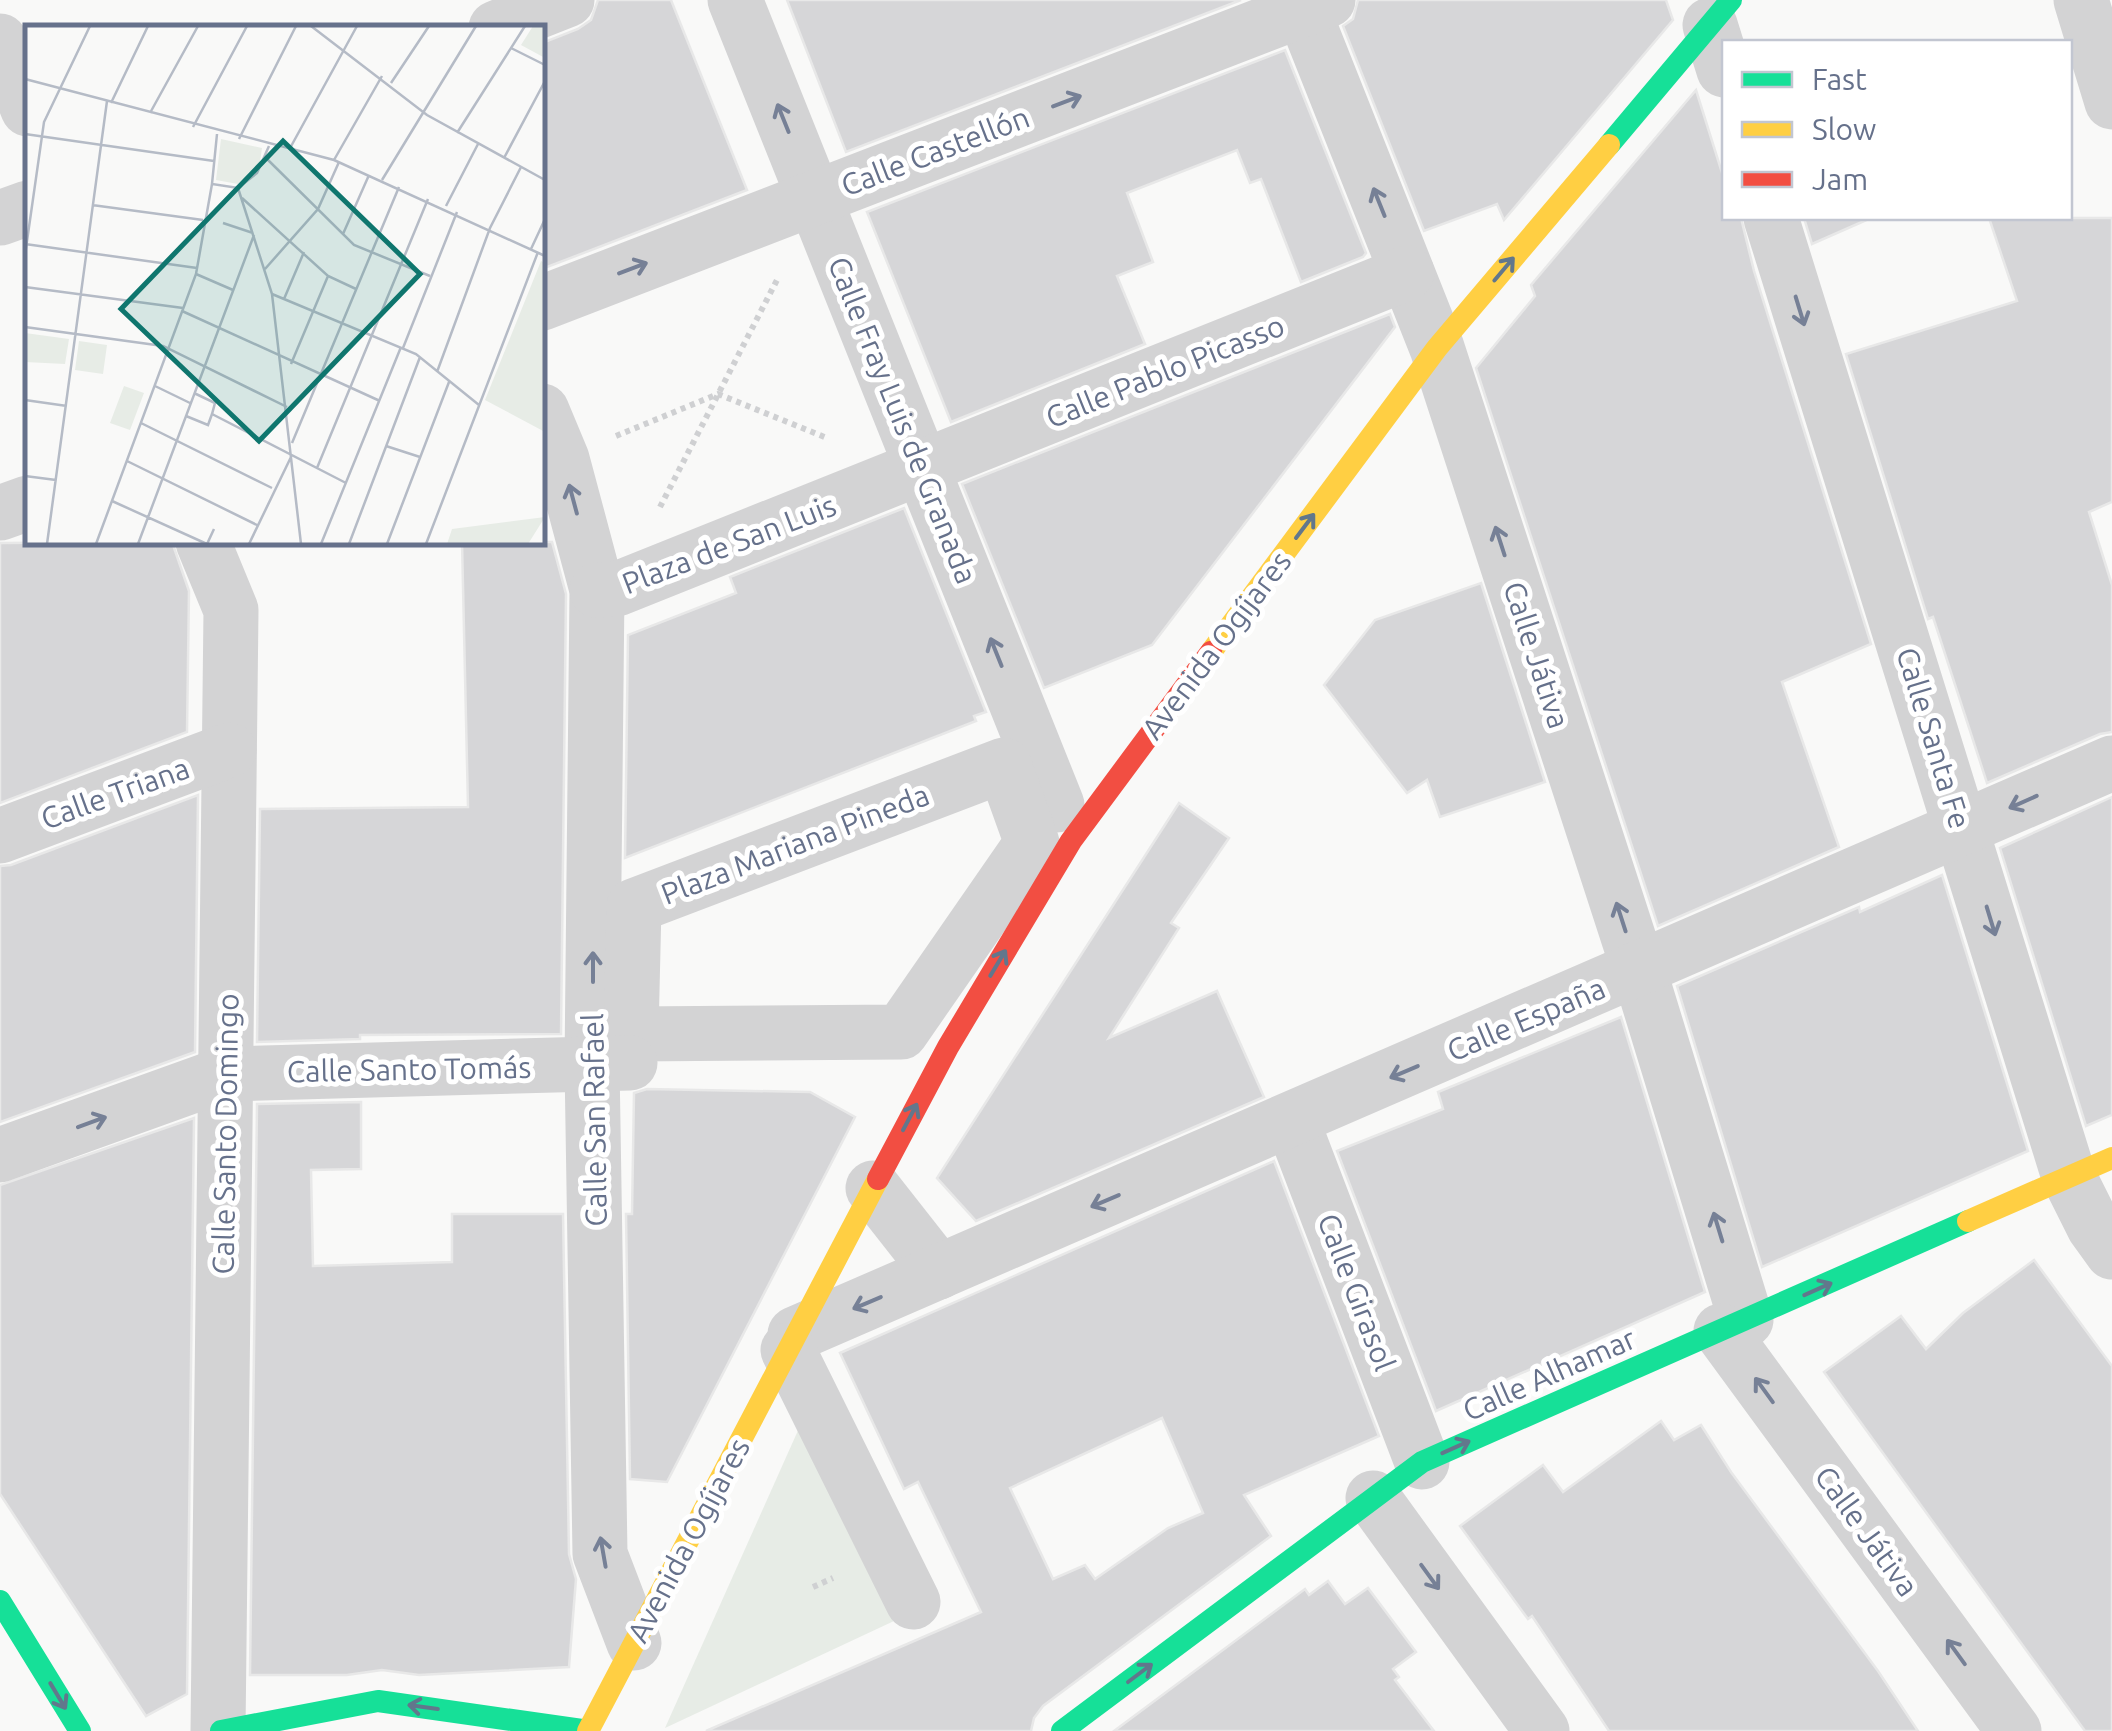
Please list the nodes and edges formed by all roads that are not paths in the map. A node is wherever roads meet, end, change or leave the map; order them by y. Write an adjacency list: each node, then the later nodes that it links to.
1 (567, 0): 5 (street)
2 (736, 0): 10 (street, Calle Fray Luis de Granada, one-way to 2)
3 (2081, 0): 9 (street)
4 (1310, 3): 10 (street, Calle Castellón, one-way to 4); 14 (street, Calle Játiva, one-way to 4)
5 (504, 25)
6 (1722, 32): 16 (street, Avenida Ogíjares, one-way to 6)
7 (0, 41): 8 (street)
8 (25, 102)
9 (2112, 102)
10 (814, 198): 15 (street, Calle Castellón, one-way to 10); 18 (street, Calle Fray Luis de Granada)
11 (25, 209): 12 (street)
12 (0, 218)
13 (1772, 220): 26 (street, Calle Santa Fe, one-way to 26)
14 (1407, 273): 16 (street, Calle Játiva); 18 (street, Calle Pablo Picasso)
15 (545, 302)
16 (1437, 348): 28 (street, Avenida Ogíjares, one-way to 16); 30 (street, Calle Játiva, one-way to 16)
17 (552, 435): 22 (street, Plaza de San Luis, one-way to 17)
18 (923, 469): 22 (street, Plaza de San Luis); 23 (street, Calle Fray Luis de Granada, one-way to 18)
19 (25, 504): 20 (street)
20 (0, 513)
21 (204, 545): 24 (street, Calle Santo Domingo)
22 (597, 590): 29 (street, Calle San Rafael)
23 (1015, 747): 23 (street, Plaza Mariana Pineda); 28 (street, Calle Fray Luis de Granada); 29 (street, Plaza Mariana Pineda)
24 (229, 750): 27 (street, Calle Triana); 33 (street, Calle Santo Domingo)
25 (2112, 763): 26 (street, Calle España, one-way to 26)
26 (1962, 828): 30 (street, Calle España); 36 (street, Calle Santa Fe, one-way to 36)
27 (0, 836)
28 (1070, 840): 31 (street, Avenida Ogíjares, one-way to 28)
29 (593, 898): 32 (street, Calle San Rafael, one-way to 29)
30 (1639, 970): 34 (street, Calle España, one-way to 34); 40 (street, Calle Játiva, one-way to 30)
31 (948, 1047): 32 (street); 37 (street, Avenida Ogíjares, one-way to 31)
32 (592, 1064): 33 (street, Calle Santo Tomás); 46 (street, Calle San Rafael, one-way to 32)
33 (225, 1074): 35 (street, Calle Santo Tomás, one-way to 33); 48 (street, Calle Santo Domingo)
34 (1292, 1121): 39 (street, Calle España, one-way to 39); 42 (street, Calle Girasol)
35 (0, 1155)
36 (2090, 1168): 38 (street, Calle Santa Fe); 40 (street, Calle Alhamar, one-way to 36)
37 (873, 1188): 39 (street); 41 (street, Avenida Ogíjares)
38 (2112, 1252)
39 (939, 1272): 41 (street, Calle España, one-way to 41)
40 (1734, 1326): 42 (street, Calle Alhamar, one-way to 40); 52 (street, Calle Játiva, one-way to 40)
41 (792, 1342): 44 (street); 46 (street, Avenida Ogíjares)
42 (1422, 1462): 43 (street, Calle Alhamar)
43 (1373, 1498): 50 (street, Calle Alhamar, one-way to 43); 51 (street, one-way to 51)
44 (913, 1602)
45 (8, 1628): 47 (street, one-way to 47)
46 (634, 1644): 49 (street, Avenida Ogíjares)
47 (80, 1731)
48 (219, 1731): 49 (street, one-way to 48)
49 (589, 1731)
50 (1062, 1731)
51 (1542, 1731)
52 (2014, 1731)

